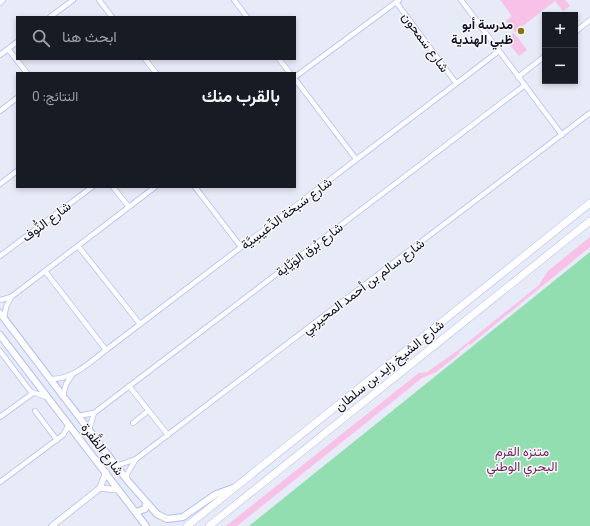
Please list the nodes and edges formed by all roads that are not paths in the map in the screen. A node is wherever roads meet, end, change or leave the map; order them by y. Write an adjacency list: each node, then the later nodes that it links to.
1 (3, 0): 7 (street)
2 (73, 0): 8 (street)
3 (99, 0): 9 (street)
4 (234, 0): 10 (street)
5 (461, 0): 15 (street)
6 (398, 1): 25 (street); 28 (street, شارع سَمحون)
7 (0, 3)
8 (51, 16)
9 (111, 16)
10 (246, 16)
11 (590, 20): 12 (street)
12 (578, 30)
13 (16, 43): 14 (street)
14 (8, 49): 16 (street); 18 (street)
15 (499, 51): 26 (street); 28 (street, شارع سَبخة الدِّعَيسِيَّة)
16 (0, 55)
17 (542, 58): 26 (street)
18 (16, 59)
19 (17, 60): 22 (street)
20 (146, 60): 23 (street)
21 (280, 60): 24 (street)
22 (26, 72)
23 (155, 72)
24 (289, 72)
25 (296, 77)
26 (518, 77): 29 (street)
27 (296, 79): 34 (street)
28 (456, 83): 34 (street, شارع سَبخة الدِّعَيسِيَّة)
29 (525, 85): 33 (street); 58 (street, شارع بُرق الوَيَّاية)
30 (16, 99): 31 (street)
31 (0, 111)
32 (590, 113): 33 (street, شارع سالم بن أحمد المحيربي)
33 (562, 134): 72 (street, شارع سالم بن أحمد المحيربي)
34 (356, 159): 45 (street, شارع سَبخة الدِّعَيسِيَّة)
35 (16, 172): 36 (street)
36 (0, 184)
37 (91, 188): 46 (street, شارع النُّوف)
38 (114, 188): 42 (street)
39 (154, 188): 42 (street)
40 (196, 188): 45 (street)
41 (590, 203): 80 (highway, شارع الشيخ زايد بن سلطان)
42 (129, 207): 44 (street)
43 (590, 221): 87 (highway, شارع الشيخ زايد بن سلطان)
44 (78, 246): 47 (street); 52 (street)
45 (241, 247): 52 (street, شارع سَبخة الدِّعَيسِيَّة)
46 (0, 256)
47 (45, 271): 48 (street); 54 (street)
48 (11, 297): 49 (street); 51 (street)
49 (0, 300)
50 (0, 313): 51 (main road, شارع الظَّفرة)
51 (4, 318): 57 (main road, شارع الظَّفرة)
52 (140, 324): 54 (street, شارع سَبخة الدِّعَيسِيَّة)
53 (0, 335): 61 (main road, شارع الظَّفرة)
54 (106, 350): 56 (street, شارع سَبخة الدِّعَيسِيَّة)
55 (0, 353): 59 (street)
56 (72, 375): 57 (street, شارع سَبخة الدِّعَيسِيَّة); 60 (street, شارع سَبخة الدِّعَيسِيَّة)
57 (50, 379): 60 (main road, شارع الظَّفرة)
58 (129, 386): 63 (street); 64 (street, شارع بُرق الوَيَّاية)
59 (33, 393): 61 (street); 66 (street)
60 (63, 396): 65 (main road, شارع الظَّفرة)
61 (48, 397): 68 (main road, شارع الظَّفرة)
62 (35, 411): 73 (street)
63 (148, 411): 67 (street); 72 (street)
64 (94, 413): 65 (street, شارع بُرق الوَيَّاية); 69 (street)
65 (78, 416): 69 (main road, شارع الظَّفرة)
66 (0, 418)
67 (133, 423)
68 (69, 425): 70 (main road, شارع الظَّفرة); 71 (street)
69 (89, 430): 75 (main road, شارع الظَّفرة)
70 (76, 433): 71 (street); 76 (main road, شارع الظَّفرة)
71 (63, 435): 73 (street)
72 (168, 435): 74 (street, شارع سالم بن أحمد المحيربي)
73 (57, 440): 78 (street)
74 (136, 459): 75 (street, شارع سالم بن أحمد المحيربي); 77 (street, شارع سالم بن أحمد المحيربي)
75 (116, 466): 77 (main road, شارع الظَّفرة)
76 (106, 472): 79 (street); 81 (main road, شارع الظَّفرة)
77 (127, 480): 82 (main road, شارع الظَّفرة)
78 (0, 482)
79 (100, 488): 81 (street); 84 (street)
80 (235, 488): 82 (main road, شارع الظَّفرة); 86 (highway, شارع الشيخ زايد بن سلطان)
81 (119, 490): 83 (main road, شارع الظَّفرة)
82 (146, 503): 83 (main road)
83 (136, 512): 85 (main road, شارع الظَّفرة)
84 (52, 526)
85 (146, 526)
86 (187, 526)
87 (209, 526)

